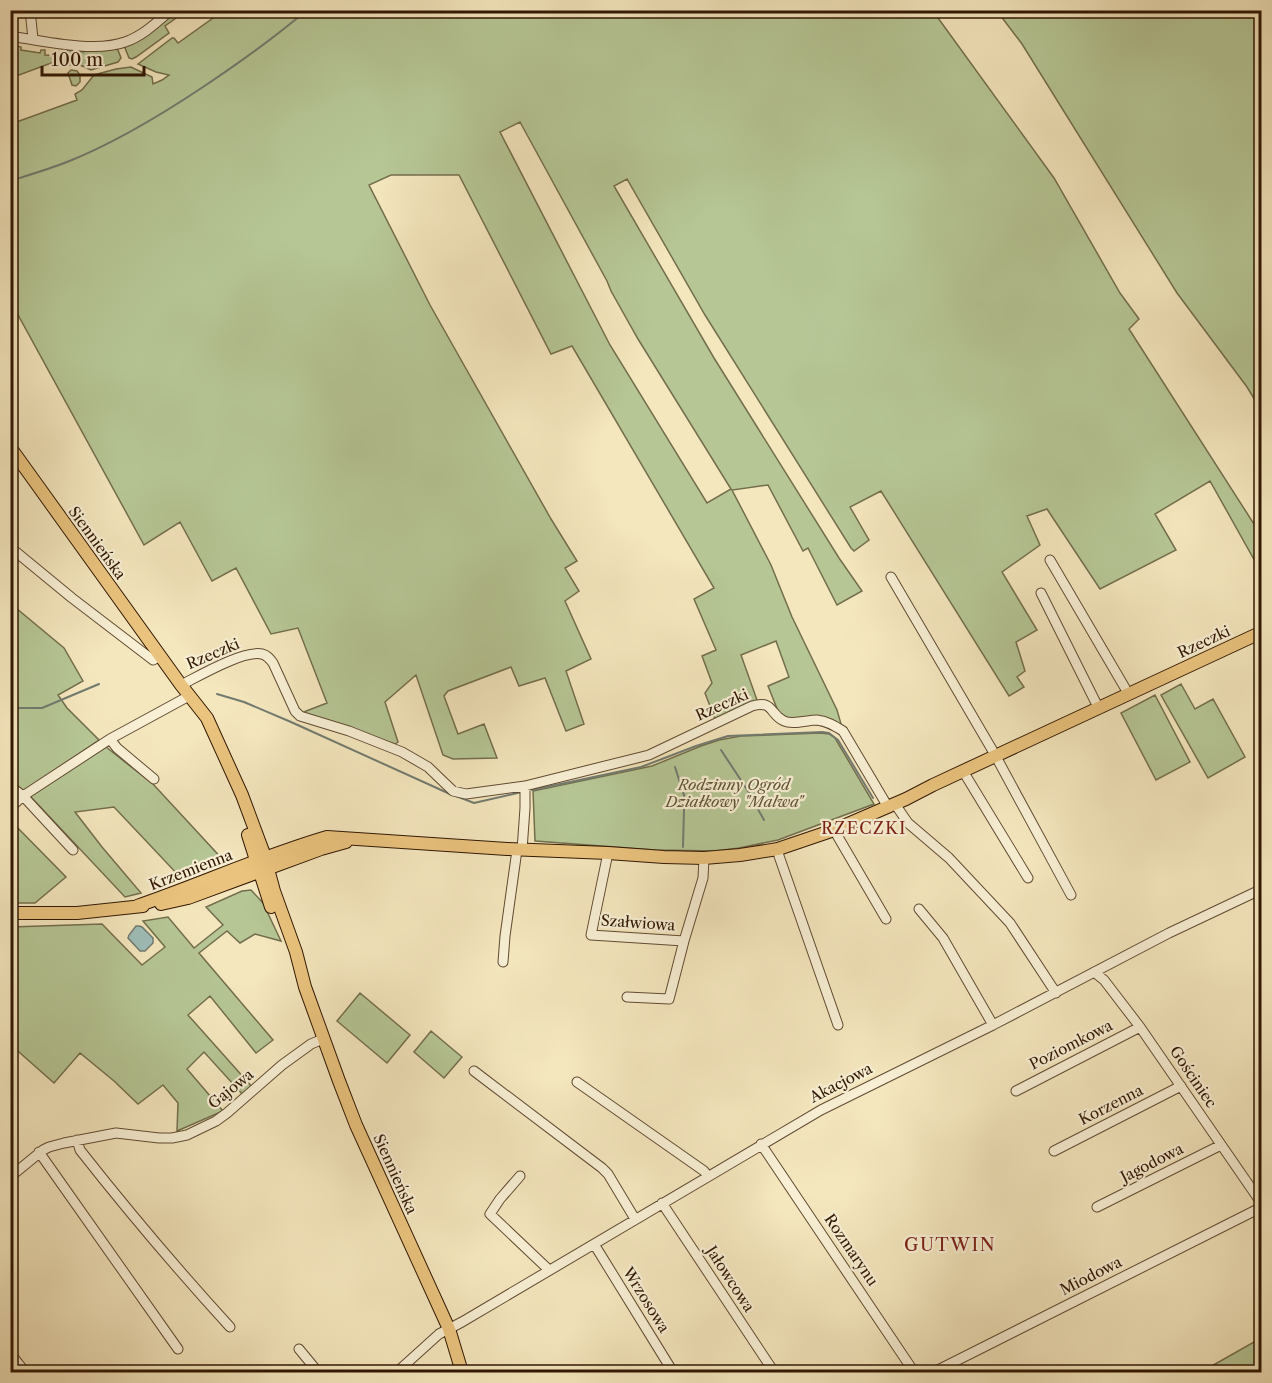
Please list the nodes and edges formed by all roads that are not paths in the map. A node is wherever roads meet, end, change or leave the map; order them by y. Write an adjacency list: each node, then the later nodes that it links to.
1 (30, 10): 4 (street)
2 (171, 10): 4 (street)
3 (10, 36): 4 (street)
4 (33, 39)
5 (10, 447): 11 (main road, Siennieńska)
6 (10, 547): 11 (street)
7 (1050, 560): 13 (street)
8 (891, 577): 17 (street)
9 (1041, 593): 15 (street)
10 (1262, 632): 13 (main road, Rzeczki)
11 (160, 656): 12 (main road, Siennieńska)
12 (181, 685): 14 (main road, Siennieńska); 21 (street, Rzeczki)
13 (1128, 693): 15 (main road, Rzeczki)
14 (189, 696): 16 (street); 31 (main road, Siennieńska)
15 (1098, 707): 17 (main road, Rzeczki)
16 (110, 739): 19 (street); 22 (street)
17 (995, 756): 18 (main road, Rzeczki); 34 (street)
18 (963, 771): 23 (main road, Rzeczki); 32 (street)
19 (154, 779)
20 (10, 786): 22 (street)
21 (525, 786): 23 (street, Rzeczki); 28 (street)
22 (23, 796): 24 (street); 27 (street)
23 (891, 806): 25 (main road, Rzeczki); 41 (street, Rzeczki)
24 (10, 808)
25 (834, 830): 26 (main road, Rzeczki); 37 (street)
26 (778, 849): 30 (main road, Rzeczki); 43 (street)
27 (73, 850)
28 (520, 850): 29 (main road, Rzeczki); 31 (main road, Rzeczki); 39 (street)
29 (608, 853): 30 (main road, Rzeczki); 38 (street, Szałwiowa)
30 (704, 858): 38 (street, Szałwiowa)
31 (262, 865): 36 (main road, Krzemienna); 46 (main road, Siennieńska)
32 (1028, 878)
33 (1262, 889): 40 (street, Akacjowa)
34 (1071, 895)
35 (919, 909): 44 (street)
36 (10, 913)
37 (886, 919)
38 (684, 941): 42 (street, Szałwiowa)
39 (503, 962)
40 (1094, 972): 41 (street, Akacjowa); 45 (street, Gościniec)
41 (1056, 993): 44 (street, Akacjowa)
42 (627, 998)
43 (838, 1025)
44 (993, 1025): 52 (street, Akacjowa)
45 (1140, 1027): 49 (street, Gościniec); 50 (street, Poziomkowa)
46 (323, 1039): 51 (street, Gajowa); 66 (main road, Siennieńska)
47 (474, 1071): 62 (street)
48 (577, 1082): 57 (street)
49 (1181, 1086): 53 (street, Gościniec); 54 (street, Korzenna)
50 (1016, 1091)
51 (77, 1140): 55 (street, Gajowa); 65 (street)
52 (761, 1144): 57 (street, Akacjowa); 76 (street, Rozmarynu)
53 (1221, 1145): 60 (street, Gościniec); 61 (street, Jagodowa)
54 (1054, 1151)
55 (39, 1152): 58 (street, Gajowa); 67 (street)
56 (520, 1176): 64 (street)
57 (708, 1176): 59 (street, Akacjowa)
58 (10, 1177)
59 (662, 1203): 62 (street, Akacjowa); 75 (street, Jałowcowa)
60 (1262, 1205): 77 (street, Miodowa)
61 (1098, 1207)
62 (635, 1219): 63 (street, Akacjowa)
63 (594, 1244): 64 (street, Akacjowa); 74 (street, Wrzosowa)
64 (549, 1270): 66 (street, Akacjowa)
65 (230, 1327)
66 (449, 1329): 72 (street, Akacjowa); 73 (main road, Siennieńska)
67 (178, 1349)
68 (299, 1349): 71 (street)
69 (10, 1353): 70 (street)
70 (25, 1372)
71 (318, 1372)
72 (397, 1372)
73 (462, 1372)
74 (673, 1372)
75 (774, 1372)
76 (914, 1372)
77 (934, 1372)

